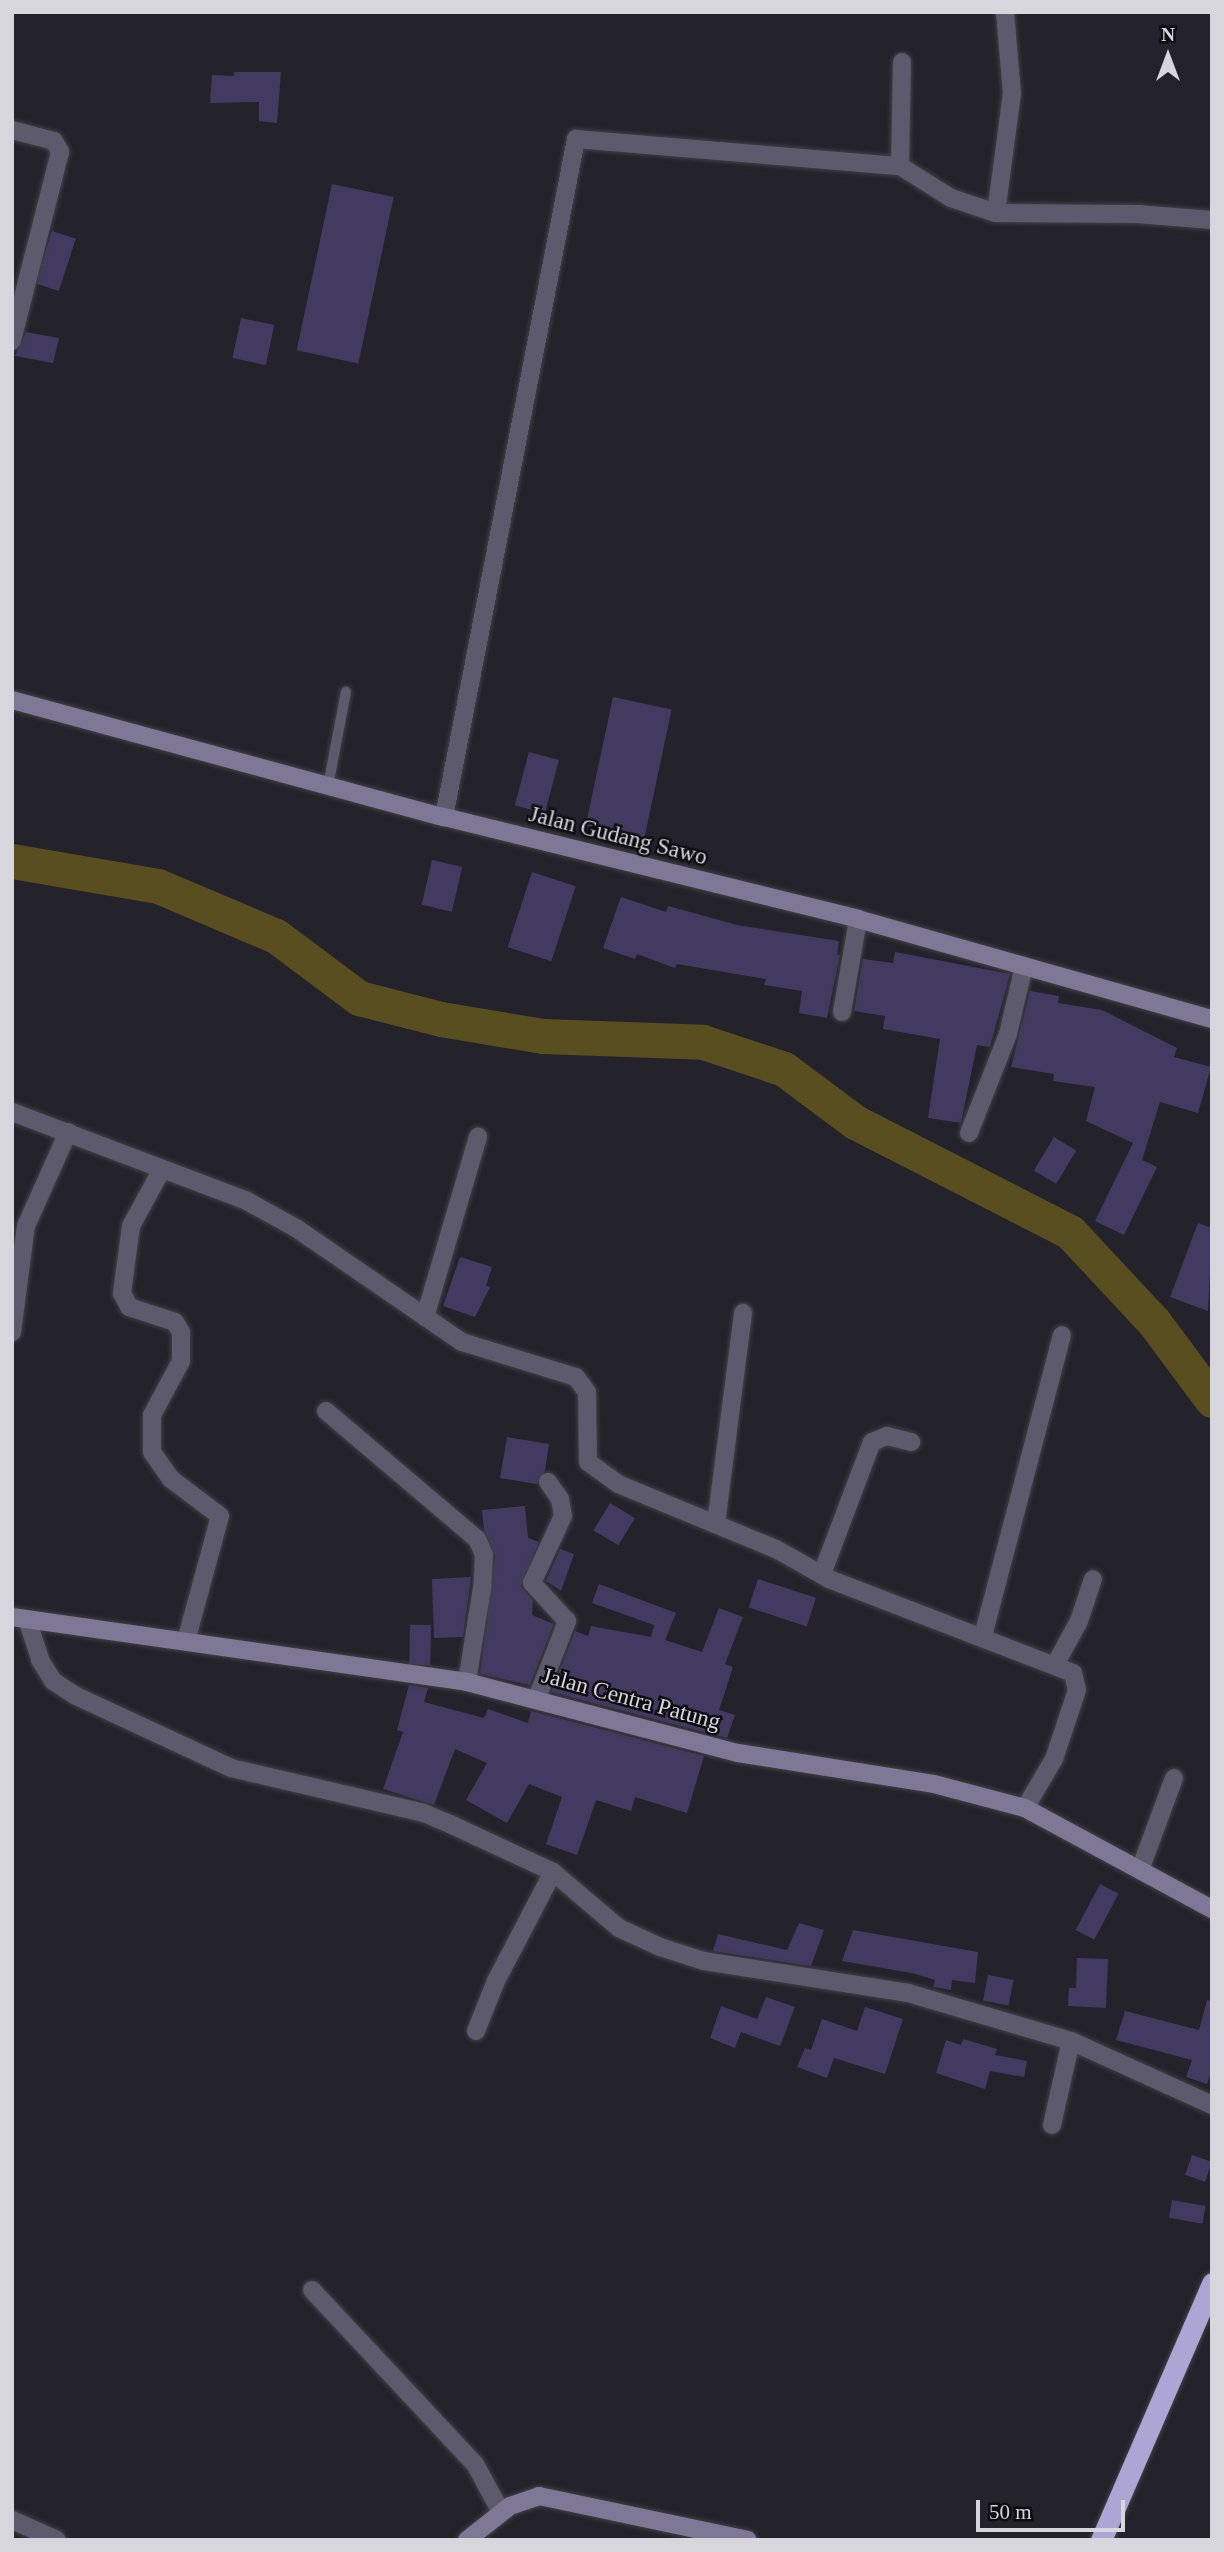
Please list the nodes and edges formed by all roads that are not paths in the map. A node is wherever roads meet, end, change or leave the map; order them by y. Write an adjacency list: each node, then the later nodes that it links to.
1 (1005, 12): 5 (street)
2 (902, 62): 4 (street)
3 (12, 130): 7 (street)
4 (900, 166): 5 (street); 12 (street)
5 (996, 213): 6 (street)
6 (1212, 220)
7 (17, 295): 8 (street)
8 (12, 341)
9 (346, 692): 11 (lane)
10 (12, 700): 11 (street, Jalan Gudang Sawo)
11 (328, 786): 12 (street, Jalan Gudang Sawo)
12 (444, 817): 13 (street, Jalan Gudang Sawo)
13 (858, 919): 14 (street, Jalan Gudang Sawo); 15 (street)
14 (1024, 966): 16 (street, Jalan Gudang Sawo); 19 (street)
15 (842, 1012)
16 (1212, 1019)
17 (12, 1112): 18 (street)
18 (68, 1132): 21 (street); 24 (street)
19 (969, 1133)
20 (478, 1138): 23 (street)
21 (162, 1169): 23 (street); 34 (street)
22 (743, 1313): 29 (street)
23 (425, 1317): 29 (street)
24 (12, 1332)
25 (1062, 1335): 33 (street)
26 (326, 1411): 36 (street)
27 (911, 1442): 30 (street)
28 (548, 1482): 37 (street)
29 (716, 1524): 30 (street)
30 (822, 1574): 33 (street)
31 (1093, 1579): 35 (street)
32 (20, 1620): 34 (street, Jalan Centra Patung); 41 (street)
33 (983, 1636): 35 (street)
34 (186, 1641): 36 (street, Jalan Centra Patung)
35 (1055, 1665): 39 (street)
36 (467, 1682): 37 (street, Jalan Centra Patung)
37 (537, 1698): 39 (street, Jalan Centra Patung)
38 (1174, 1778): 40 (street)
39 (1025, 1808): 40 (street, Jalan Centra Patung)
40 (1140, 1870): 42 (street, Jalan Centra Patung)
41 (553, 1872): 43 (street); 44 (street)
42 (1212, 1909)
43 (476, 2031)
44 (1071, 2041): 45 (street); 46 (street)
45 (1212, 2105)
46 (1052, 2125)
47 (1212, 2283): 54 (highway)
48 (312, 2290): 49 (street)
49 (501, 2512): 52 (street); 53 (street)
50 (12, 2520): 51 (street)
51 (57, 2540)
52 (467, 2540)
53 (747, 2540)
54 (1101, 2540)

